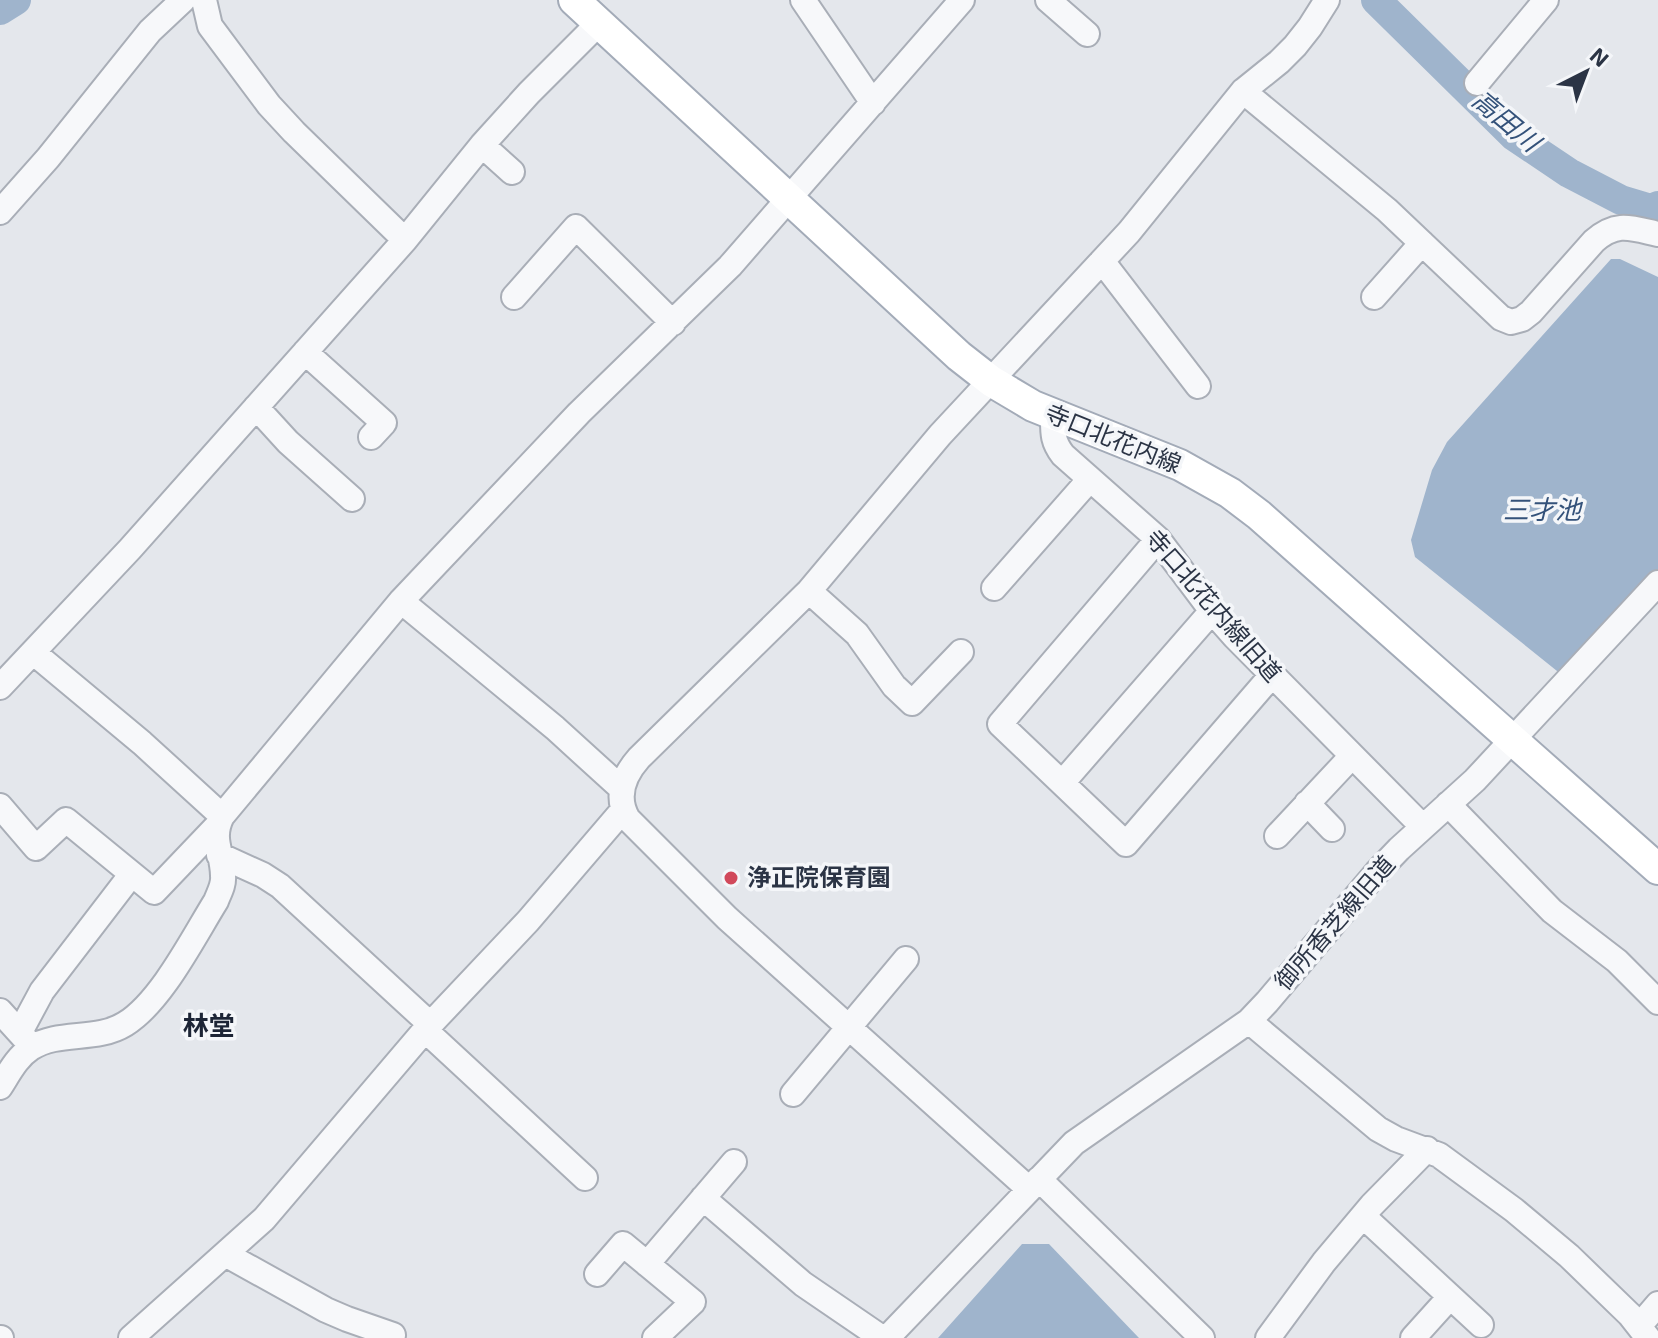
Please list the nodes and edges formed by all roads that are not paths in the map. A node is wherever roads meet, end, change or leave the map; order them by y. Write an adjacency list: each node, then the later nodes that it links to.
1 (183, 0): 17 (street)
2 (204, 0): 19 (street)
3 (574, 0): 9 (main road, 寺口北花内線)
4 (803, 0): 13 (street)
5 (961, 0): 13 (street)
6 (1048, 0): 10 (street)
7 (1327, 0): 12 (street)
8 (1546, 0): 11 (street)
9 (599, 23): 14 (street); 16 (main road, 寺口北花内線)
10 (1087, 34)
11 (1477, 83)
12 (1243, 91): 20 (street); 21 (street)
13 (873, 103): 16 (street)
14 (482, 145): 15 (street); 19 (street)
15 (512, 172)
16 (789, 199): 24 (street); 26 (main road, 寺口北花内線)
17 (0, 212)
18 (1658, 234): 20 (street)
19 (405, 240): 25 (street)
20 (1422, 243): 23 (street)
21 (1102, 261): 26 (street); 27 (street)
22 (514, 297): 24 (street)
23 (1374, 297)
24 (673, 323): 37 (street)
25 (305, 352): 28 (street); 30 (street)
26 (991, 381): 29 (main road, 寺口北花内線); 36 (street)
27 (1198, 386)
28 (256, 407): 32 (street); 40 (street)
29 (1053, 415): 31 (street, 寺口北花内線旧道); 43 (main road, 寺口北花内線)
30 (371, 437)
31 (1090, 479): 33 (street, 寺口北花内線旧道); 35 (street)
32 (352, 499)
33 (1158, 539): 38 (street, 寺口北花内線旧道); 45 (street)
34 (1658, 583): 43 (street, 御所香芝線旧道)
35 (994, 588)
36 (809, 591): 39 (street); 46 (street)
37 (401, 601): 46 (street); 50 (street)
38 (1212, 611): 41 (street, 寺口北花内線旧道); 45 (street)
39 (961, 652)
40 (34, 653): 42 (street); 50 (street)
41 (1272, 675): 44 (street, 寺口北花内線旧道); 45 (street)
42 (0, 687)
43 (1511, 740): 48 (street, 御所香芝線旧道); 55 (main road, 寺口北花内線)
44 (1352, 756): 47 (street); 51 (street, 寺口北花内線旧道)
45 (1062, 783)
46 (622, 799): 61 (street); 62 (street)
47 (1307, 803): 52 (street); 53 (street)
48 (1448, 804): 51 (street, 御所香芝線旧道); 58 (street)
49 (0, 806): 56 (street)
50 (220, 821): 54 (street); 56 (street)
51 (1423, 827): 60 (street, 御所香芝線旧道)
52 (1332, 829)
53 (1277, 836)
54 (219, 855): 61 (street); 63 (street)
55 (1658, 869)
56 (131, 875): 63 (street)
57 (906, 959): 62 (street)
58 (1658, 1002)
59 (0, 1011): 63 (street)
60 (1249, 1021): 66 (street); 69 (street, 御所香芝線旧道)
61 (427, 1027): 68 (street); 72 (street)
62 (848, 1027): 65 (street); 69 (street)
63 (26, 1040): 64 (street)
64 (0, 1087)
65 (793, 1094)
66 (1427, 1149): 71 (street); 78 (street)
67 (734, 1162): 70 (street)
68 (585, 1178)
69 (1034, 1184): 82 (street); 83 (street)
70 (703, 1198): 73 (street); 82 (street)
71 (1363, 1216): 75 (street); 84 (street)
72 (225, 1254): 79 (street); 80 (street)
73 (647, 1264): 74 (street); 81 (street)
74 (597, 1274)
75 (1450, 1297): 77 (street); 85 (street)
76 (1658, 1304): 78 (street)
77 (1481, 1325)
78 (1644, 1332)
79 (393, 1335)
80 (131, 1338)
81 (655, 1338)
82 (885, 1338)
83 (1202, 1338)
84 (1268, 1338)
85 (1413, 1338)

